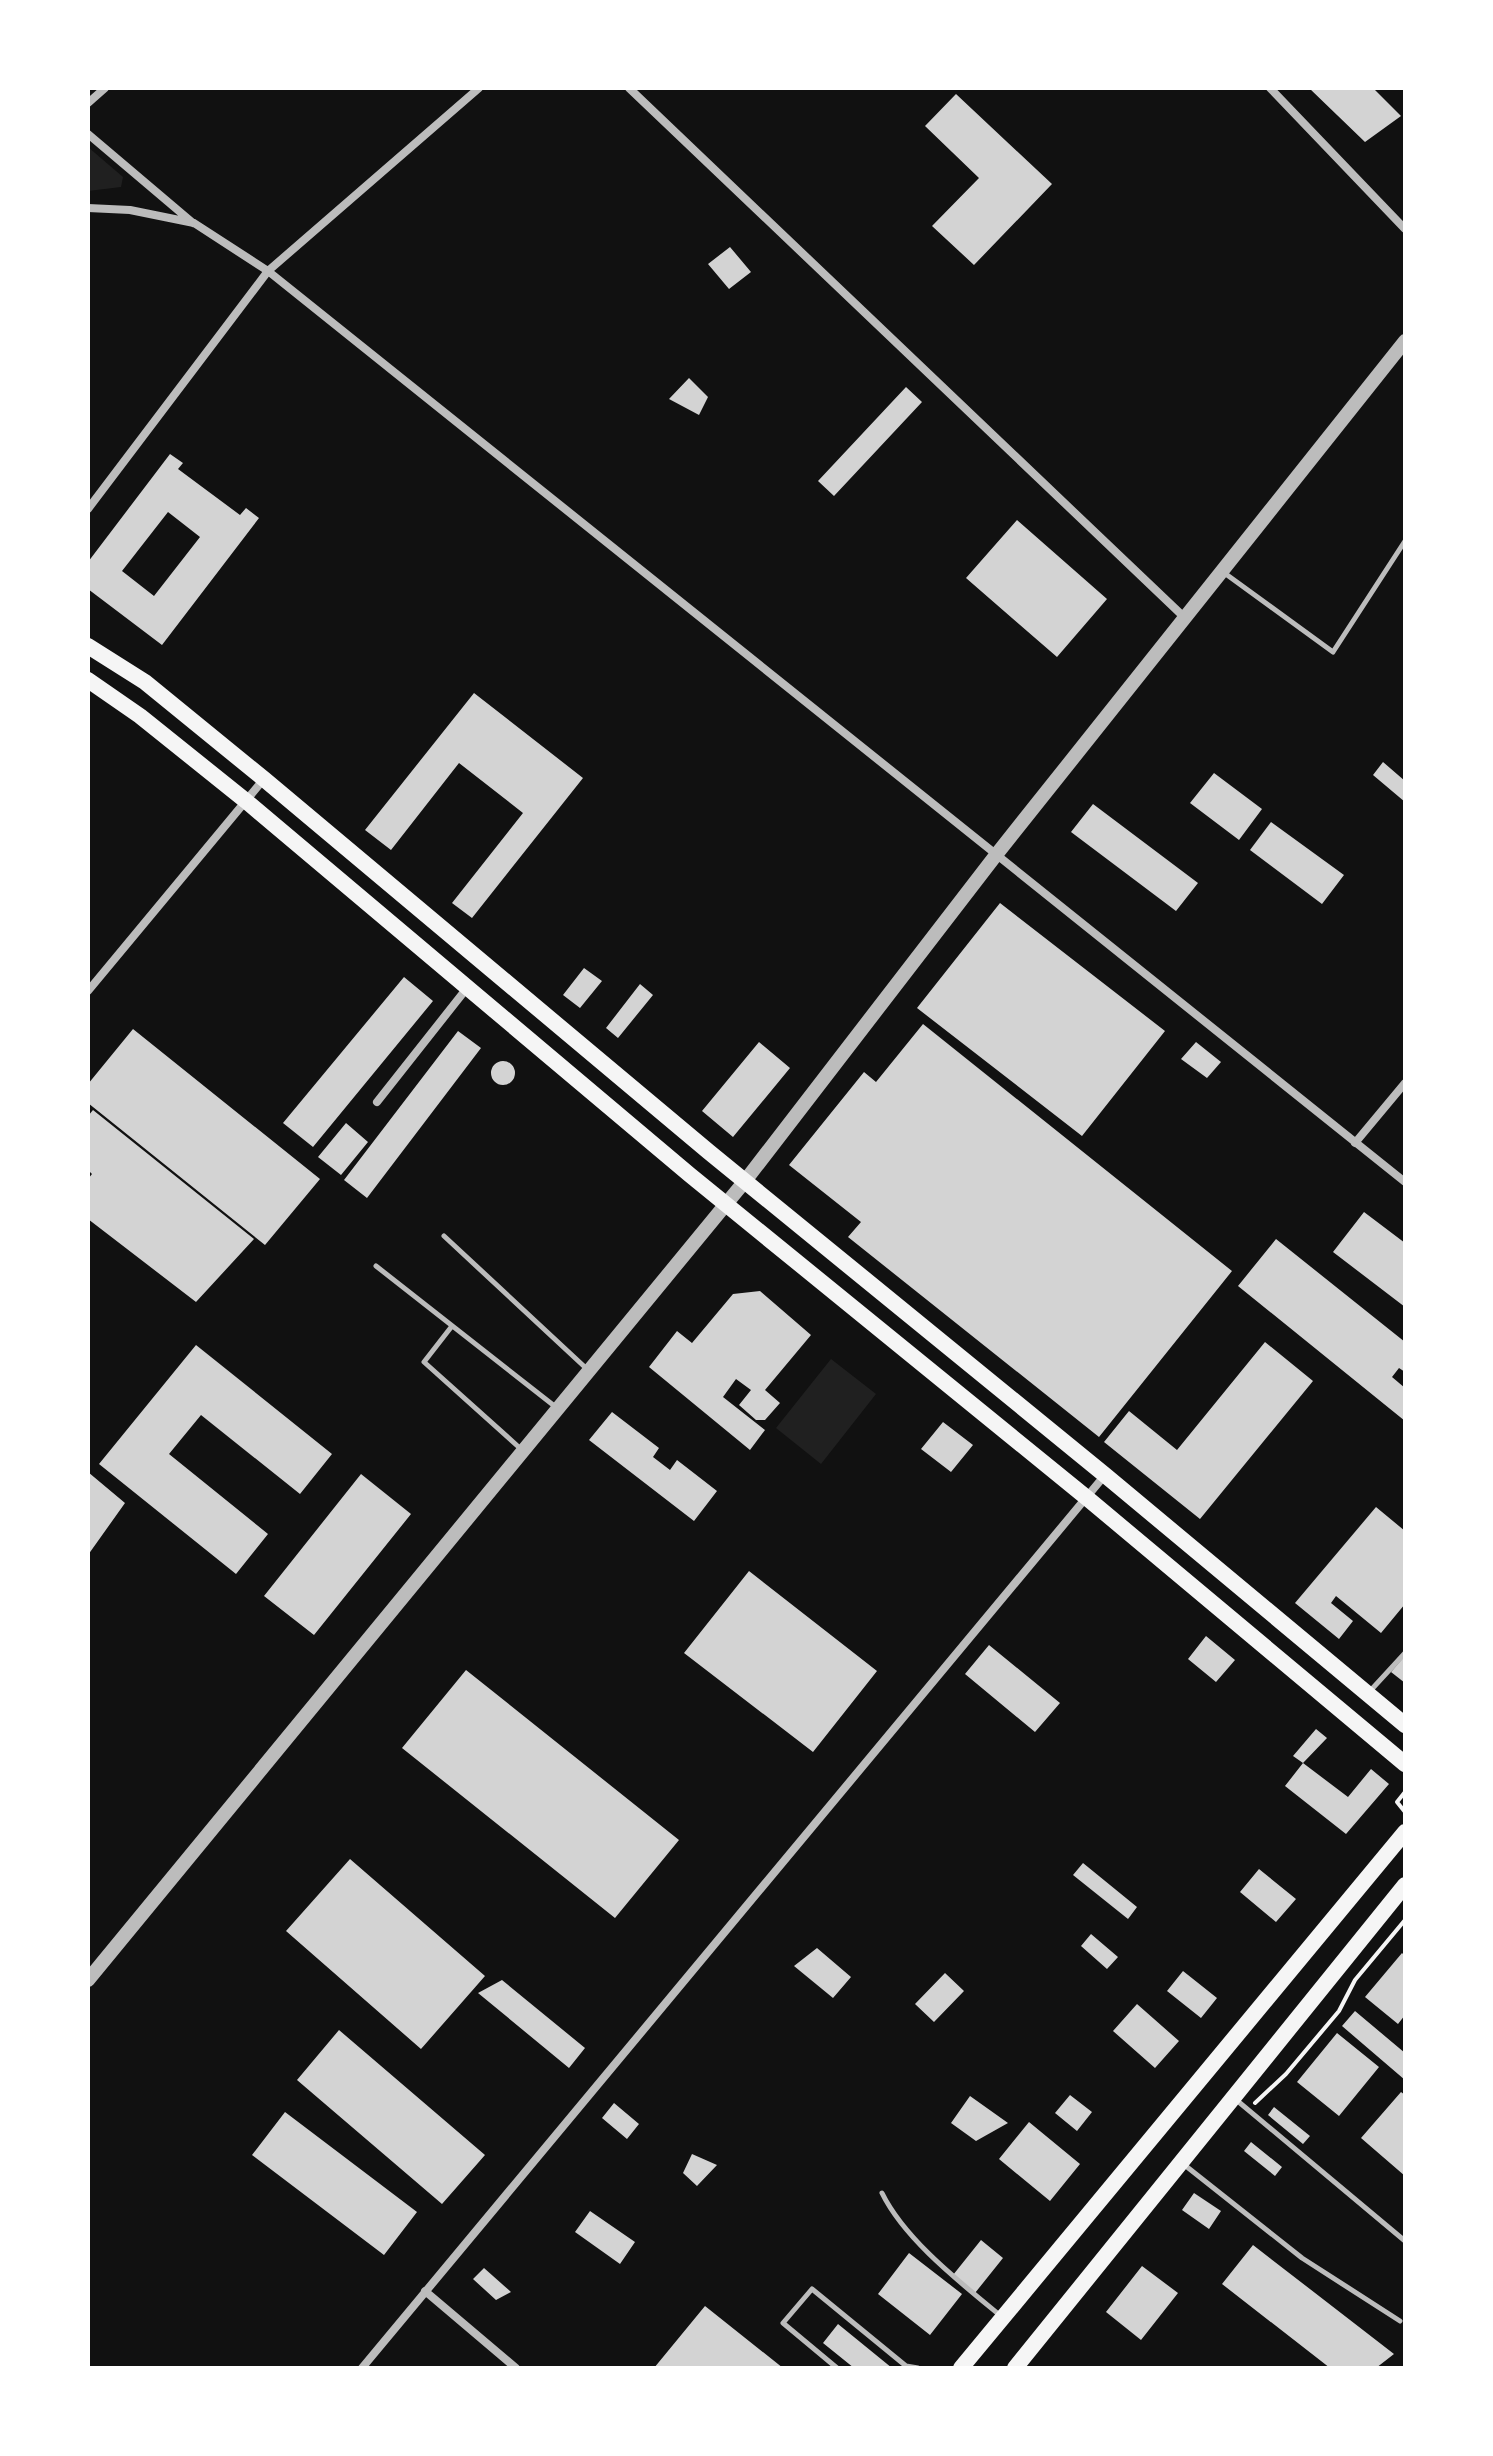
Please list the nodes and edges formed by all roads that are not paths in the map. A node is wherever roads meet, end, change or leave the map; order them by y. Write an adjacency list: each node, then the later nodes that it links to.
1 (105, 88): 5 (street)
2 (479, 88): 10 (street)
3 (629, 88): 15 (street)
4 (1270, 88): 9 (street)
5 (88, 103)
6 (88, 134): 8 (street)
7 (88, 208): 8 (street)
8 (194, 223): 10 (street)
9 (1405, 229)
10 (268, 271): 12 (street); 20 (street)
11 (1405, 341): 14 (street)
12 (88, 509)
13 (1405, 541): 14 (lane)
14 (1222, 571): 15 (street)
15 (1184, 617): 20 (street)
16 (88, 646): 18 (main road)
17 (88, 680): 19 (main road)
18 (264, 779): 19 (street); 26 (main road)
19 (246, 801): 21 (main road); 22 (street)
20 (996, 855): 25 (street); 26 (street)
21 (467, 988): 24 (street); 28 (main road)
22 (88, 991)
23 (1405, 1083): 25 (street)
24 (377, 1102)
25 (1355, 1143): 27 (street)
26 (745, 1181): 28 (street); 35 (main road)
27 (1405, 1182)
28 (727, 1203): 32 (street); 36 (main road)
29 (444, 1236): 32 (lane)
30 (376, 1266): 31 (lane)
31 (452, 1326): 33 (lane); 34 (lane)
32 (589, 1371): 33 (street)
33 (558, 1409): 34 (street)
34 (523, 1451): 45 (street)
35 (1105, 1475): 36 (street); 38 (main road)
36 (1087, 1498): 40 (main road); 50 (street)
37 (1405, 1653): 39 (lane)
38 (1350, 1680): 39 (main road); 40 (main road)
39 (1367, 1694): 41 (main road)
40 (1330, 1701): 42 (main road)
41 (1405, 1725)
42 (1405, 1764)
43 (1405, 1832): 51 (main road)
44 (1405, 1886): 46 (main road)
45 (88, 1980)
46 (1234, 2098): 47 (main road); 49 (lane)
47 (1181, 2163): 52 (lane); 59 (main road)
48 (882, 2193): 51 (lane)
49 (1405, 2241)
50 (425, 2291): 54 (street); 55 (street)
51 (1002, 2318): 58 (main road)
52 (1400, 2321)
53 (905, 2367): 56 (lane); 57 (lane)
54 (362, 2368)
55 (516, 2368)
56 (837, 2368)
57 (918, 2368)
58 (959, 2368)
59 (1015, 2368)

